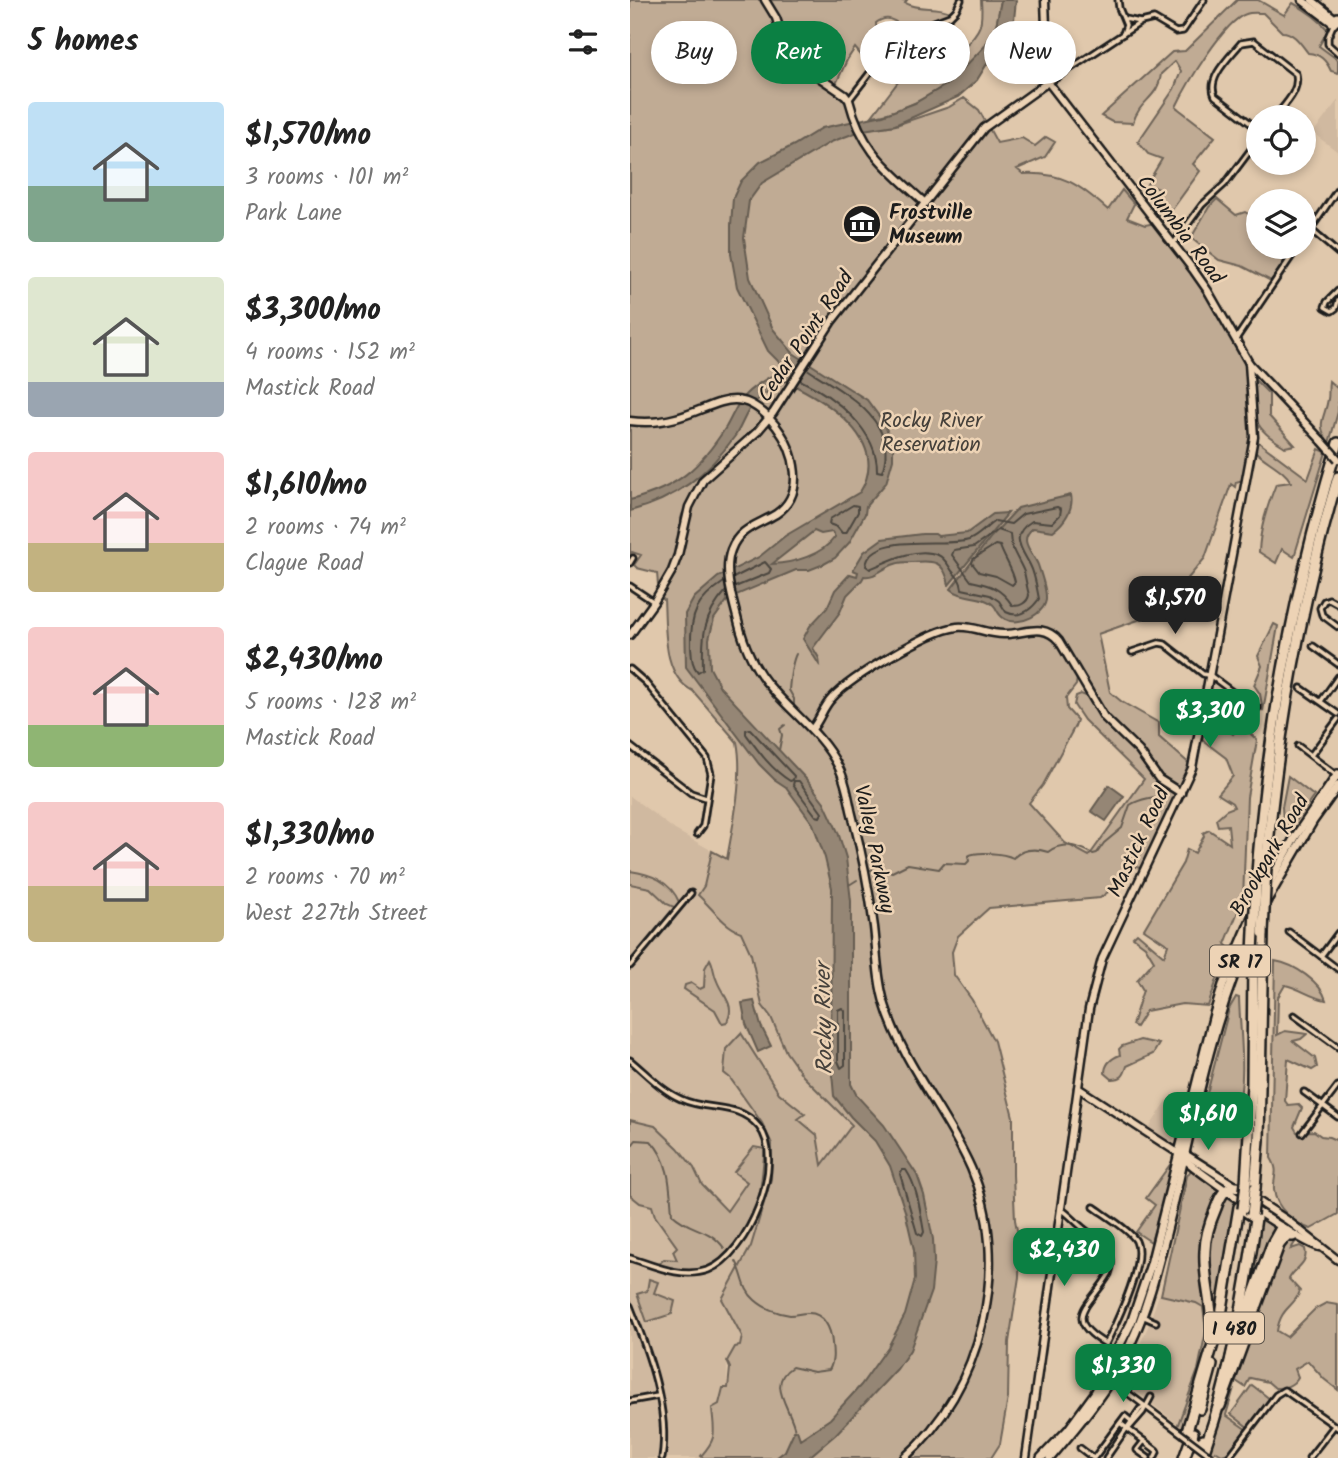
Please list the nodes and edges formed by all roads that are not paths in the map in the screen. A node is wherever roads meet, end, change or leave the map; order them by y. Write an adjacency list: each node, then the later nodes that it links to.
1 (765, 0): 17 (street)
2 (961, 0): 17 (street)
3 (1045, 0): 9 (street)
4 (1118, 0): 8 (street)
5 (1204, 0): 10 (street)
6 (1302, 0): 11 (street)
7 (1312, 0): 11 (street)
8 (1125, 19): 10 (street); 12 (street)
9 (1046, 21)
10 (1141, 22): 12 (street)
11 (1337, 22): 13 (street)
12 (1123, 34): 14 (street)
13 (1338, 53)
14 (1076, 67)
15 (1045, 84): 22 (street, Cedar Point Road)
16 (1050, 84): 25 (street, Columbia Road)
17 (849, 100): 22 (street)
18 (1284, 105): 19 (street)
19 (1246, 120)
20 (1246, 156): 25 (street)
21 (1338, 189): 23 (street)
22 (924, 202): 32 (street, Cedar Point Road)
23 (1316, 222)
24 (1316, 233): 26 (street)
25 (1172, 244): 30 (street, Columbia Road)
26 (1338, 253)
27 (1290, 259): 30 (street)
28 (1338, 291): 29 (street)
29 (1338, 301)
30 (1236, 339): 31 (street, Columbia Road)
31 (1249, 363): 35 (street, Columbia Road, bridge); 48 (street, Mastick Road)
32 (769, 419): 33 (street, Valley Parkway); 40 (street, Cedar Point Road); 54 (street, Valley Parkway)
33 (630, 421)
34 (1338, 443): 80 (highway, I 480, bridge)
35 (1338, 459)
36 (1338, 477): 80 (highway, I 480, bridge)
37 (633, 558): 38 (street)
38 (630, 563)
39 (630, 586): 40 (street)
40 (654, 602): 43 (street, Cedar Point Road)
41 (1338, 604): 42 (street)
42 (1338, 627)
43 (630, 635)
44 (1313, 646): 46 (street)
45 (1132, 652): 48 (street)
46 (1338, 664)
47 (630, 669): 61 (street)
48 (1211, 676): 52 (street); 60 (street, Mastick Road)
49 (1338, 677): 51 (street)
50 (1301, 688): 51 (street)
51 (1320, 701): 53 (street)
52 (1258, 708)
53 (1338, 717): 57 (street)
54 (812, 729): 60 (street); 112 (street, Valley Parkway)
55 (630, 746): 61 (street)
56 (1298, 746): 57 (street)
57 (1311, 755): 58 (street)
58 (1338, 775): 78 (main road, Brookpark Road / SR 17)
59 (1338, 786): 78 (main road, Brookpark Road / SR 17)
60 (1181, 793): 73 (street, Mastick Road)
61 (706, 798): 62 (street)
62 (697, 834)
63 (691, 892): 67 (street)
64 (1289, 932): 66 (street)
65 (1338, 933): 66 (street)
66 (1321, 956): 68 (street)
67 (630, 966)
68 (1338, 969)
69 (1294, 1015): 70 (street)
70 (1338, 1047)
71 (630, 1060): 88 (street)
72 (1338, 1086): 75 (street)
73 (1078, 1088): 78 (street); 84 (street, Mastick Road)
74 (1304, 1092): 75 (street)
75 (1323, 1106): 76 (street); 77 (street)
76 (1338, 1117)
77 (1302, 1133)
78 (1182, 1156): 79 (street); 80 (street); 91 (main road, Brookpark Road / SR 17); 96 (main road, Brookpark Road / SR 17)
79 (1216, 1183): 81 (street); 82 (highway)
80 (1246, 1186): 81 (highway); 85 (highway, I 480, bridge); 86 (street)
81 (1226, 1189): 82 (highway); 86 (street)
82 (1218, 1202): 97 (highway)
83 (1094, 1207): 84 (street)
84 (1061, 1209): 113 (street, Mastick Road)
85 (1248, 1212): 97 (highway, I 480); 107 (highway, I 480)
86 (1284, 1225): 87 (street); 87 (street); 94 (highway); 95 (highway); 102 (highway)
87 (1319, 1247): 89 (street)
88 (630, 1258)
89 (1338, 1260)
90 (630, 1306): 92 (street)
91 (1142, 1316): 93 (street); 96 (main road, Brookpark Road / SR 17)
92 (633, 1321): 98 (street)
93 (1156, 1322)
94 (1233, 1350): 95 (highway); 102 (highway)
95 (1226, 1375): 102 (highway); 107 (highway)
96 (1107, 1378): 101 (street); 114 (main road, Brookpark Road / SR 17); 115 (main road, Brookpark Road / SR 17)
97 (1204, 1395): 120 (highway, I 480)
98 (658, 1396): 100 (street); 111 (street)
99 (1152, 1397): 101 (street)
100 (630, 1401)
101 (1145, 1406): 103 (street); 106 (street); 110 (street, bridge)
102 (1220, 1406)
103 (1131, 1421): 104 (street); 106 (street)
104 (1120, 1423): 106 (street); 116 (street)
105 (1336, 1427): 122 (street); 123 (street)
106 (1127, 1429): 108 (street); 117 (street)
107 (1204, 1438): 121 (highway, I 480)
108 (1144, 1441): 118 (street); 119 (street)
109 (1080, 1448): 116 (street)
110 (1212, 1457)
111 (662, 1458)
112 (904, 1458)
113 (1026, 1458)
114 (1041, 1458)
115 (1050, 1458)
116 (1094, 1458)
117 (1106, 1458)
118 (1148, 1458)
119 (1154, 1458)
120 (1184, 1458)
121 (1196, 1458)
122 (1228, 1458)
123 (1309, 1458)

